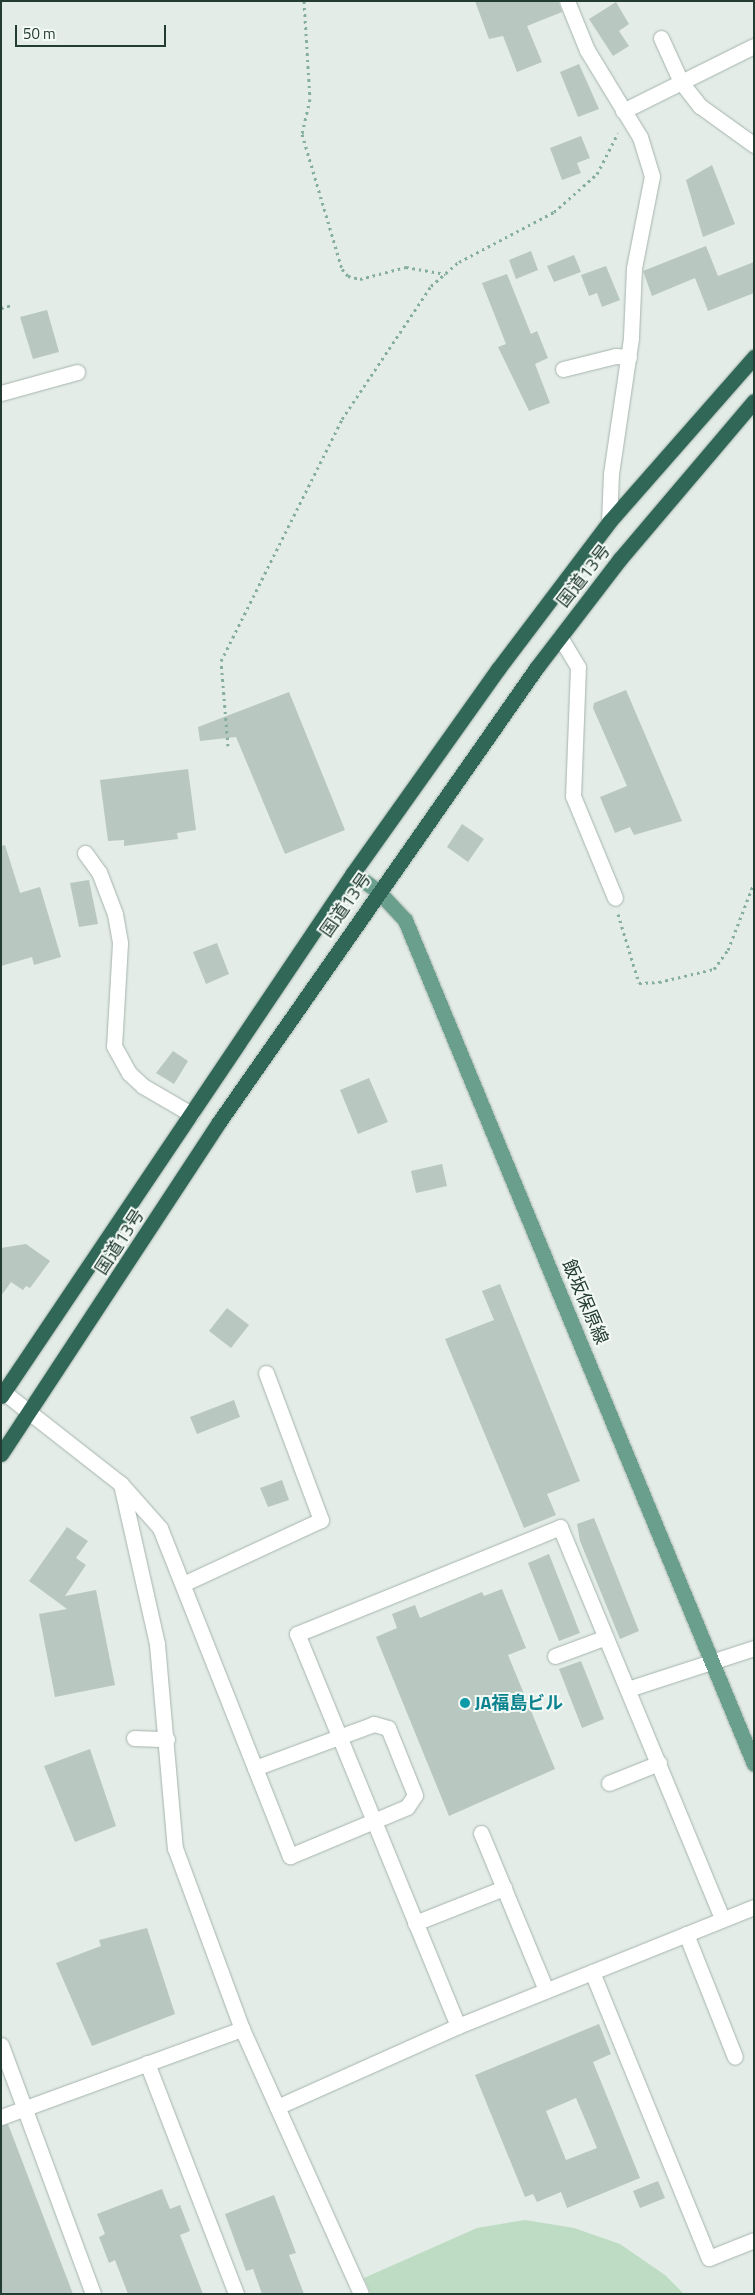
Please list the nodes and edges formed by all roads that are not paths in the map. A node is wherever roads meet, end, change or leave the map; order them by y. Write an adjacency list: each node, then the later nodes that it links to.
1 (567, 1): 5 (street)
2 (661, 38): 4 (street)
3 (754, 46): 4 (street)
4 (682, 82): 5 (street); 6 (street)
5 (623, 111): 7 (street)
6 (754, 145)
7 (629, 357): 9 (street); 13 (street)
8 (754, 357): 13 (highway, 国道13号)
9 (563, 369)
10 (77, 372): 11 (street)
11 (1, 393)
12 (754, 401): 14 (highway, 国道13号)
13 (609, 522): 16 (highway, 国道13号)
14 (560, 637): 17 (highway, 国道13号); 18 (street)
15 (85, 853): 19 (street)
16 (353, 873): 17 (main road, 飯坂保原線); 19 (highway, 国道13号)
17 (378, 891): 22 (highway, 国道13号); 29 (main road, 飯坂保原線)
18 (615, 898)
19 (191, 1114): 21 (highway, 国道13号)
20 (266, 1373): 25 (street)
21 (2, 1393): 22 (street)
22 (30, 1414): 23 (highway, 国道13号); 24 (street)
23 (1, 1454)
24 (122, 1484): 25 (street); 33 (street)
25 (183, 1584): 36 (street)
26 (606, 1637): 28 (street); 30 (street); 31 (street)
27 (754, 1648): 29 (street)
28 (555, 1656)
29 (714, 1660): 30 (street); 35 (main road, 飯坂保原線)
30 (628, 1689): 34 (street)
31 (338, 1737): 36 (street); 38 (street); 38 (street)
32 (134, 1738): 33 (street)
33 (167, 1739): 48 (street)
34 (658, 1763): 37 (street); 42 (street)
35 (754, 1764)
36 (255, 1768): 38 (street)
37 (609, 1782)
38 (372, 1822): 43 (street)
39 (481, 1833): 40 (street)
40 (504, 1888): 43 (street); 46 (street)
41 (754, 1907): 42 (street)
42 (722, 1919): 44 (street)
43 (415, 1923): 47 (street)
44 (686, 1934): 45 (street); 50 (street)
45 (592, 1972): 46 (street); 55 (street)
46 (546, 1990): 47 (street)
47 (458, 2026): 52 (street)
48 (242, 2029): 51 (street); 52 (street)
49 (1, 2045): 53 (street)
50 (735, 2057)
51 (148, 2063): 53 (street); 57 (street)
52 (277, 2107): 58 (street)
53 (24, 2109): 54 (street); 56 (street)
54 (1, 2117)
55 (754, 2240)
56 (94, 2294)
57 (236, 2294)
58 (360, 2294)

